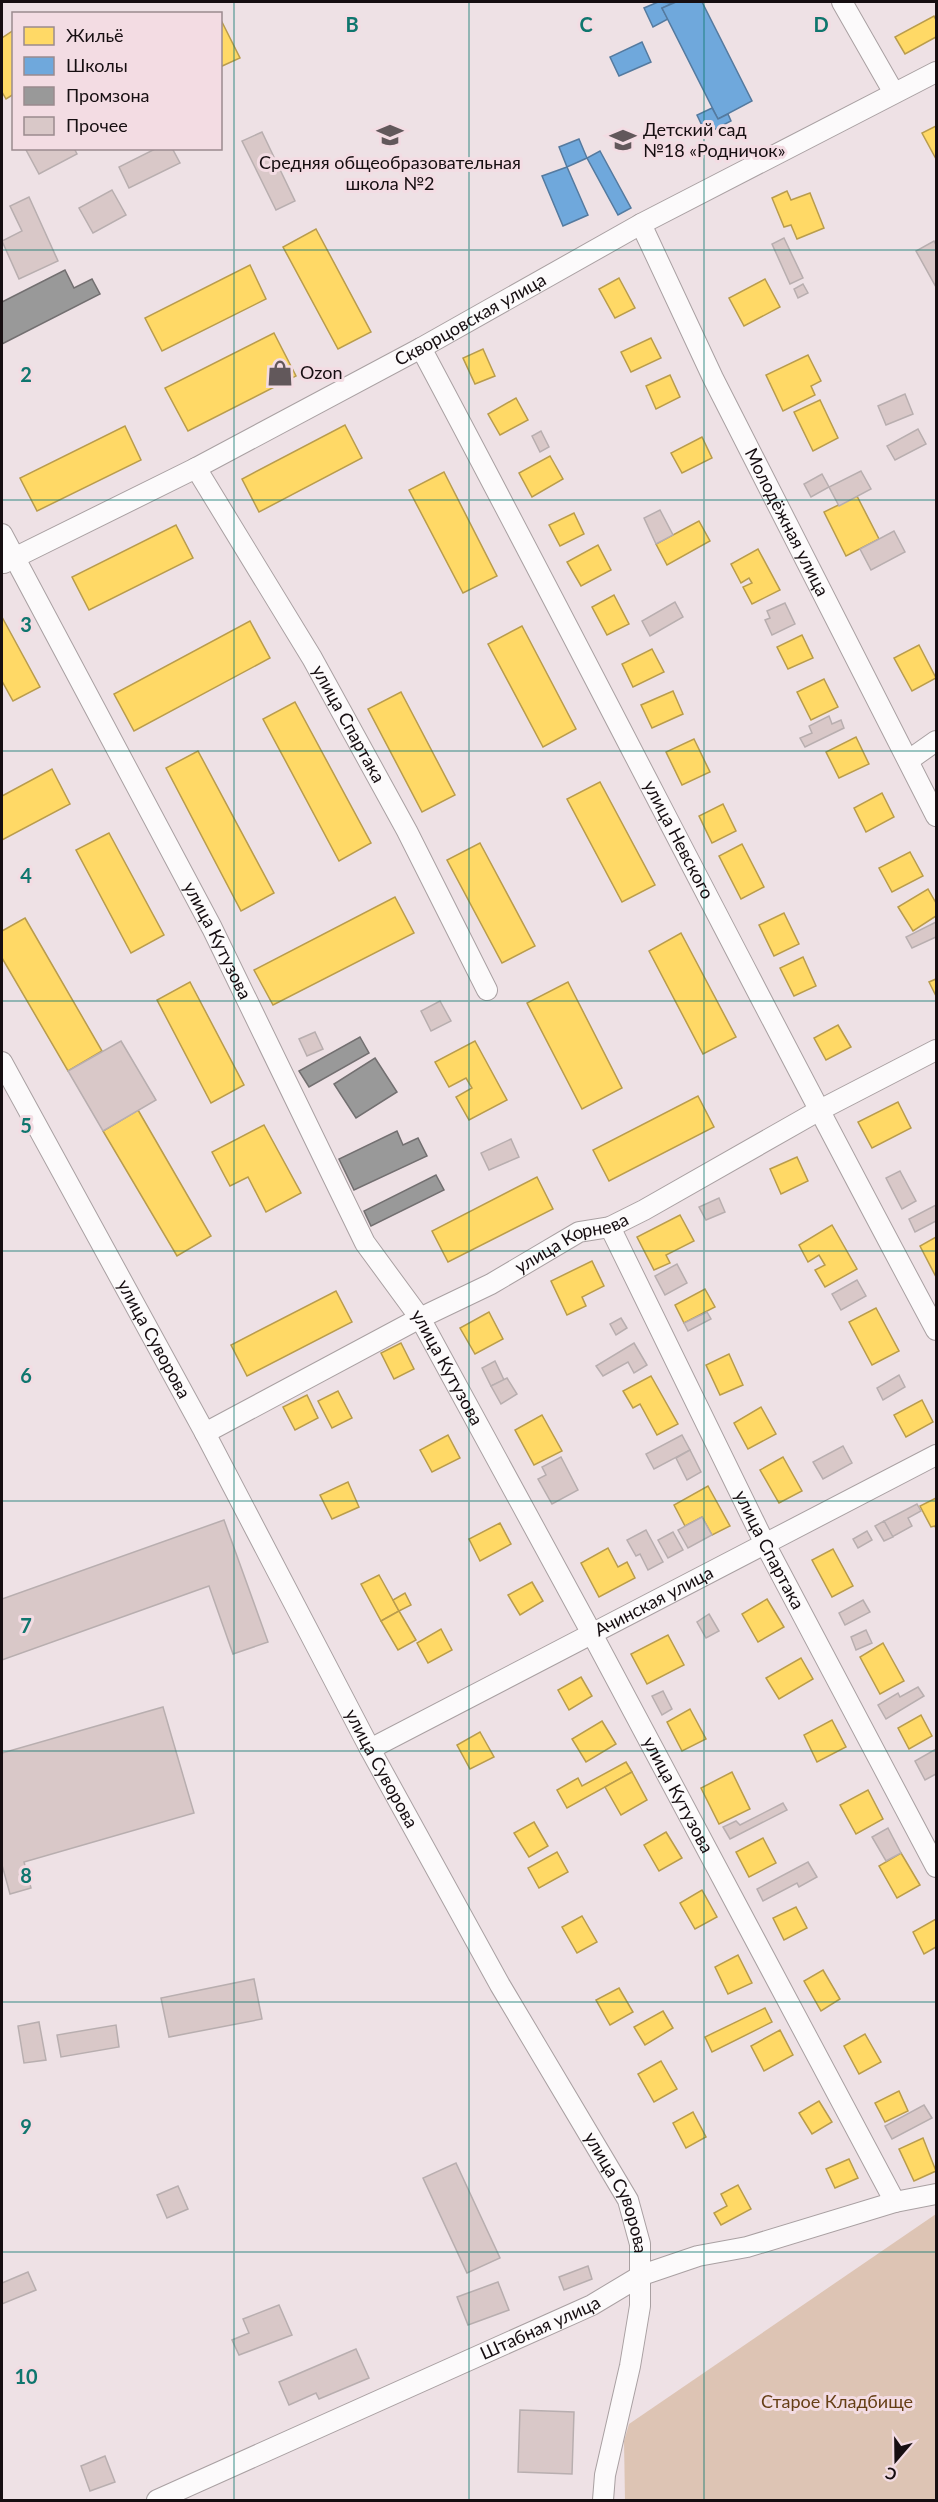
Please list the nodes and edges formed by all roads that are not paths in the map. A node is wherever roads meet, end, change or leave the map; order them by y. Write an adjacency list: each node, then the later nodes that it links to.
1 (842, 2): 3 (street)
2 (936, 72): 3 (street, Скворцовская улица)
3 (894, 93): 4 (street, Скворцовская улица)
4 (641, 224): 5 (street, Скворцовская улица); 10 (street, Молодёжная улица)
5 (421, 348): 6 (street, Скворцовская улица); 15 (street, улица Невского)
6 (196, 468): 8 (street, Скворцовская улица); 12 (street, улица Спартака)
7 (2, 534): 8 (street, улица Кутузова)
8 (8, 561): 17 (street, улица Кутузова)
9 (936, 741): 10 (street)
10 (909, 760): 11 (street, Молодёжная улица)
11 (936, 816)
12 (487, 990)
13 (936, 1050): 15 (street, улица Корнева)
14 (2, 1062): 19 (street, улица Суворова)
15 (818, 1111): 16 (street, улица Корнева); 18 (street, улица Невского)
16 (609, 1227): 17 (street, улица Корнева); 21 (street, улица Спартака)
17 (420, 1318): 19 (street, улица Корнева); 22 (street, улица Кутузова)
18 (936, 1330)
19 (205, 1433): 23 (street, улица Суворова)
20 (936, 1455): 21 (street, Ачинская улица)
21 (765, 1544): 22 (street, Ачинская улица); 24 (street, улица Спартака)
22 (591, 1632): 23 (street, Ачинская улица); 26 (street, улица Кутузова)
23 (370, 1749): 27 (street, улица Суворова)
24 (936, 1867)
25 (936, 2194): 26 (street, Штабная улица)
26 (895, 2202): 27 (street, Штабная улица)
27 (642, 2275): 28 (street, Штабная улица); 29 (street, улица Суворова)
28 (157, 2500)
29 (603, 2500)

